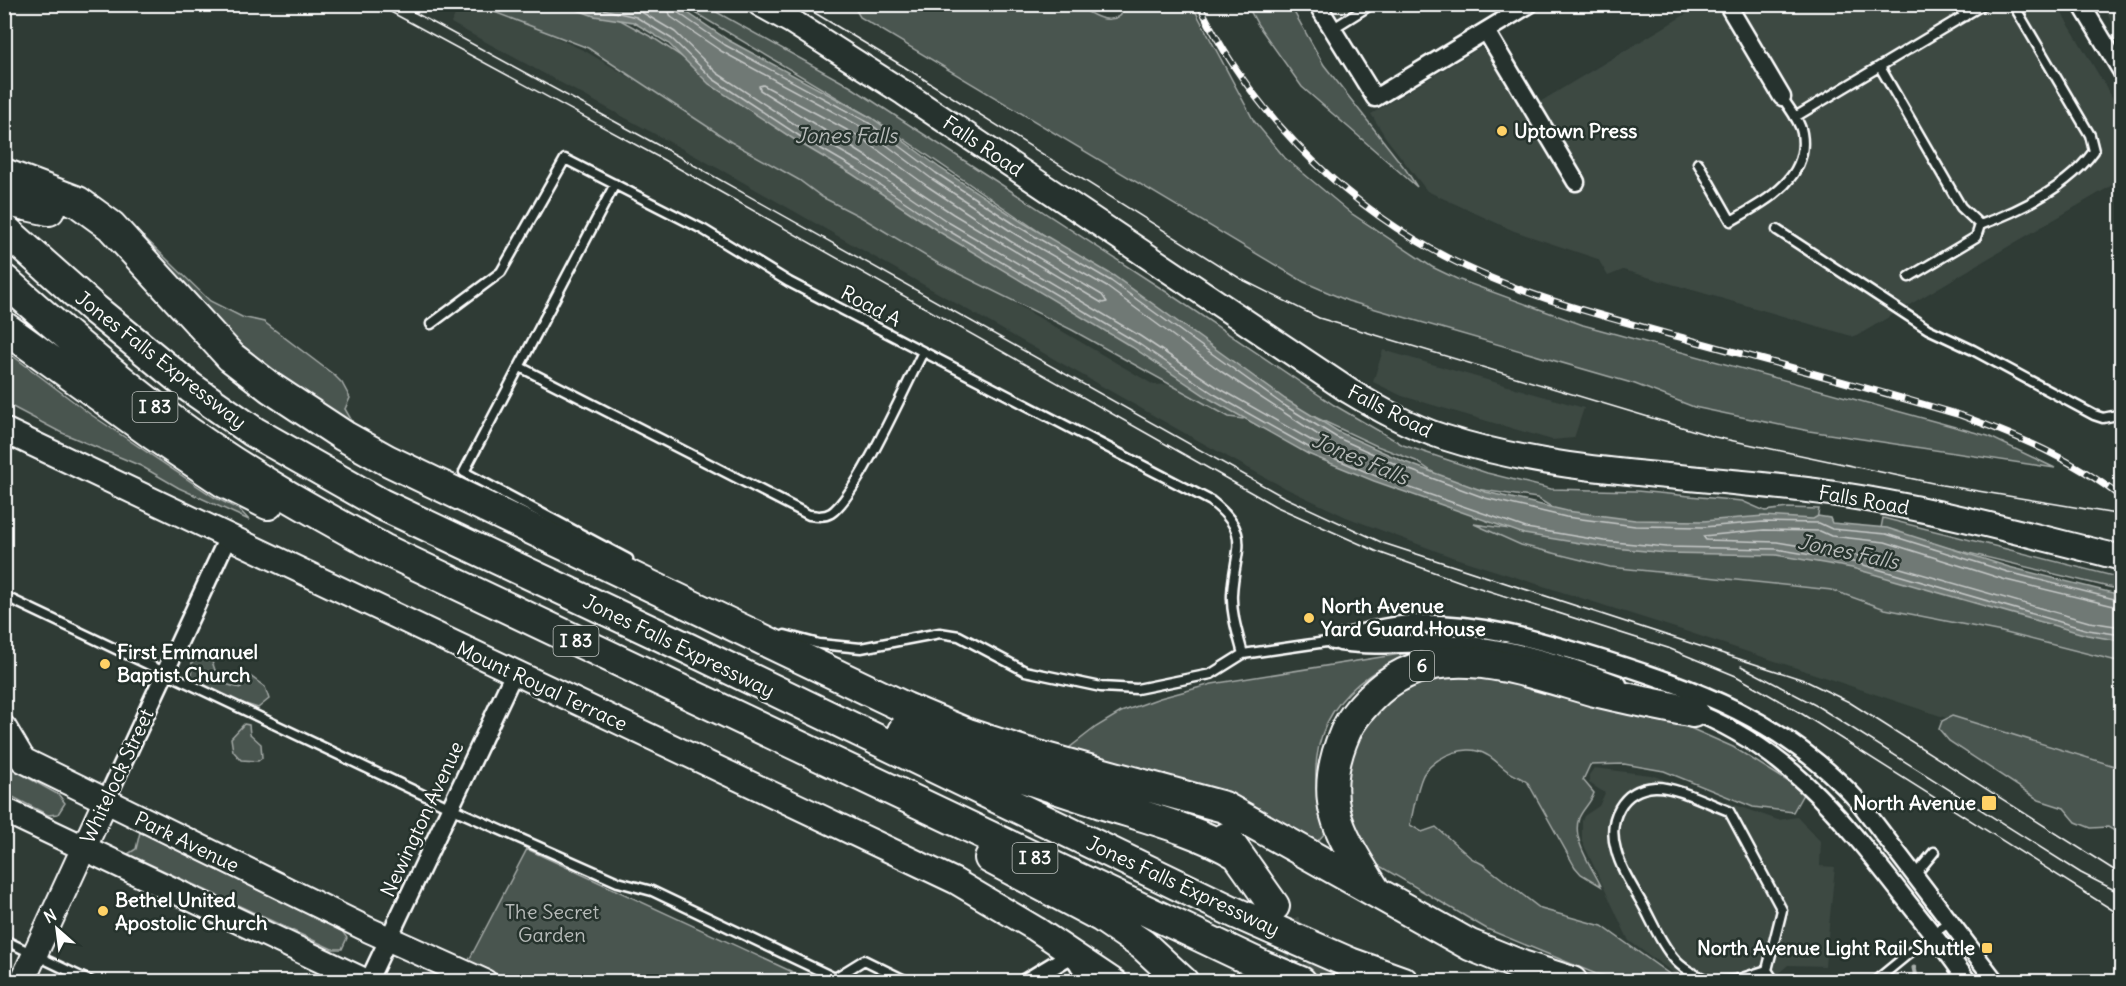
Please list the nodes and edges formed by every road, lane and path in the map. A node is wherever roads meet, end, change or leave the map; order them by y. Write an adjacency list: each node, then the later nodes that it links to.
1 (760, 4): 36 (street, Falls Road)
2 (1317, 4): 11 (street)
3 (1371, 4): 11 (lane)
4 (1530, 4): 12 (street)
5 (1727, 4): 15 (street)
6 (1957, 4): 10 (lane)
7 (1984, 4): 10 (lane)
8 (2013, 4): 22 (lane)
9 (2081, 4): 14 (street)
10 (1965, 16): 13 (lane)
11 (1332, 29): 12 (street)
12 (1486, 31): 19 (street)
13 (1880, 67): 16 (lane); 22 (lane)
14 (2121, 72)
15 (1782, 97): 16 (lane)
16 (1795, 117): 17 (lane)
17 (1698, 163)
18 (4, 174): 27 (highway)
19 (1576, 182)
20 (615, 184): 28 (lane, Road A); 30 (lane, Road A); 31 (lane)
21 (4, 200): 27 (highway)
22 (1980, 225): 25 (lane)
23 (4, 229): 43 (highway, Jones Falls Expressway / I 83)
24 (1777, 230): 32 (lane)
25 (1910, 277)
26 (4, 280): 35 (highway, Jones Falls Expressway / I 83)
27 (197, 323): 50 (highway)
28 (431, 324)
29 (4, 327): 35 (highway)
30 (923, 352): 31 (lane); 44 (lane, Road A)
31 (520, 367): 37 (lane)
32 (2121, 414)
33 (4, 430): 34 (street, Mount Royal Terrace)
34 (228, 537): 45 (street, Whitelock Street); 46 (street, Mount Royal Terrace)
35 (382, 549): 49 (highway, Jones Falls Expressway / I 83)
36 (2121, 558)
37 (633, 561)
38 (4, 596): 45 (lane)
39 (746, 620): 40 (lane)
40 (756, 625)
41 (773, 631): 44 (lane)
42 (1334, 642): 44 (lane); 47 (street); 57 (street)
43 (689, 649): 56 (highway); 79 (highway, Jones Falls Expressway / I 83)
44 (1243, 654)
45 (165, 672): 51 (street, Whitelock Street); 52 (lane)
46 (514, 673): 52 (street, Newington Avenue); 65 (street, Mount Royal Terrace)
47 (1693, 712): 58 (highway, 6); 61 (street)
48 (4, 728): 51 (street, Park Avenue)
49 (769, 732): 77 (highway); 78 (highway, Jones Falls Expressway / I 83)
50 (1183, 797): 56 (highway); 58 (highway)
51 (105, 802): 54 (street, Whitelock Street); 62 (street, Park Avenue)
52 (451, 808): 62 (street, Newington Avenue); 73 (lane)
53 (4, 810): 54 (street)
54 (83, 849): 64 (street, Whitelock Street); 71 (street)
55 (1934, 852): 57 (lane)
56 (1238, 854): 59 (highway)
57 (1915, 875): 60 (street)
58 (1376, 892): 80 (highway)
59 (1274, 906)
60 (1950, 920): 61 (lane); 85 (street)
61 (1932, 933): 66 (lane); 68 (street)
62 (388, 939): 71 (street, Newington Avenue); 72 (street, Park Avenue)
63 (4, 940): 64 (lane)
64 (35, 954): 69 (street, Whitelock Street); 70 (lane)
65 (1072, 954): 74 (street); 75 (street, Mount Royal Terrace); 76 (street, Mount Royal Terrace)
66 (1895, 963): 83 (lane); 84 (lane)
67 (1767, 970): 81 (lane); 81 (lane); 82 (lane)
68 (1967, 980)
69 (22, 981)
70 (92, 981)
71 (368, 981)
72 (484, 981)
73 (909, 981)
74 (1026, 981)
75 (1089, 981)
76 (1115, 981)
77 (1183, 981)
78 (1301, 981)
79 (1403, 981)
80 (1572, 981)
81 (1713, 981)
82 (1775, 981)
83 (1874, 981)
84 (1885, 981)
85 (1996, 981)

